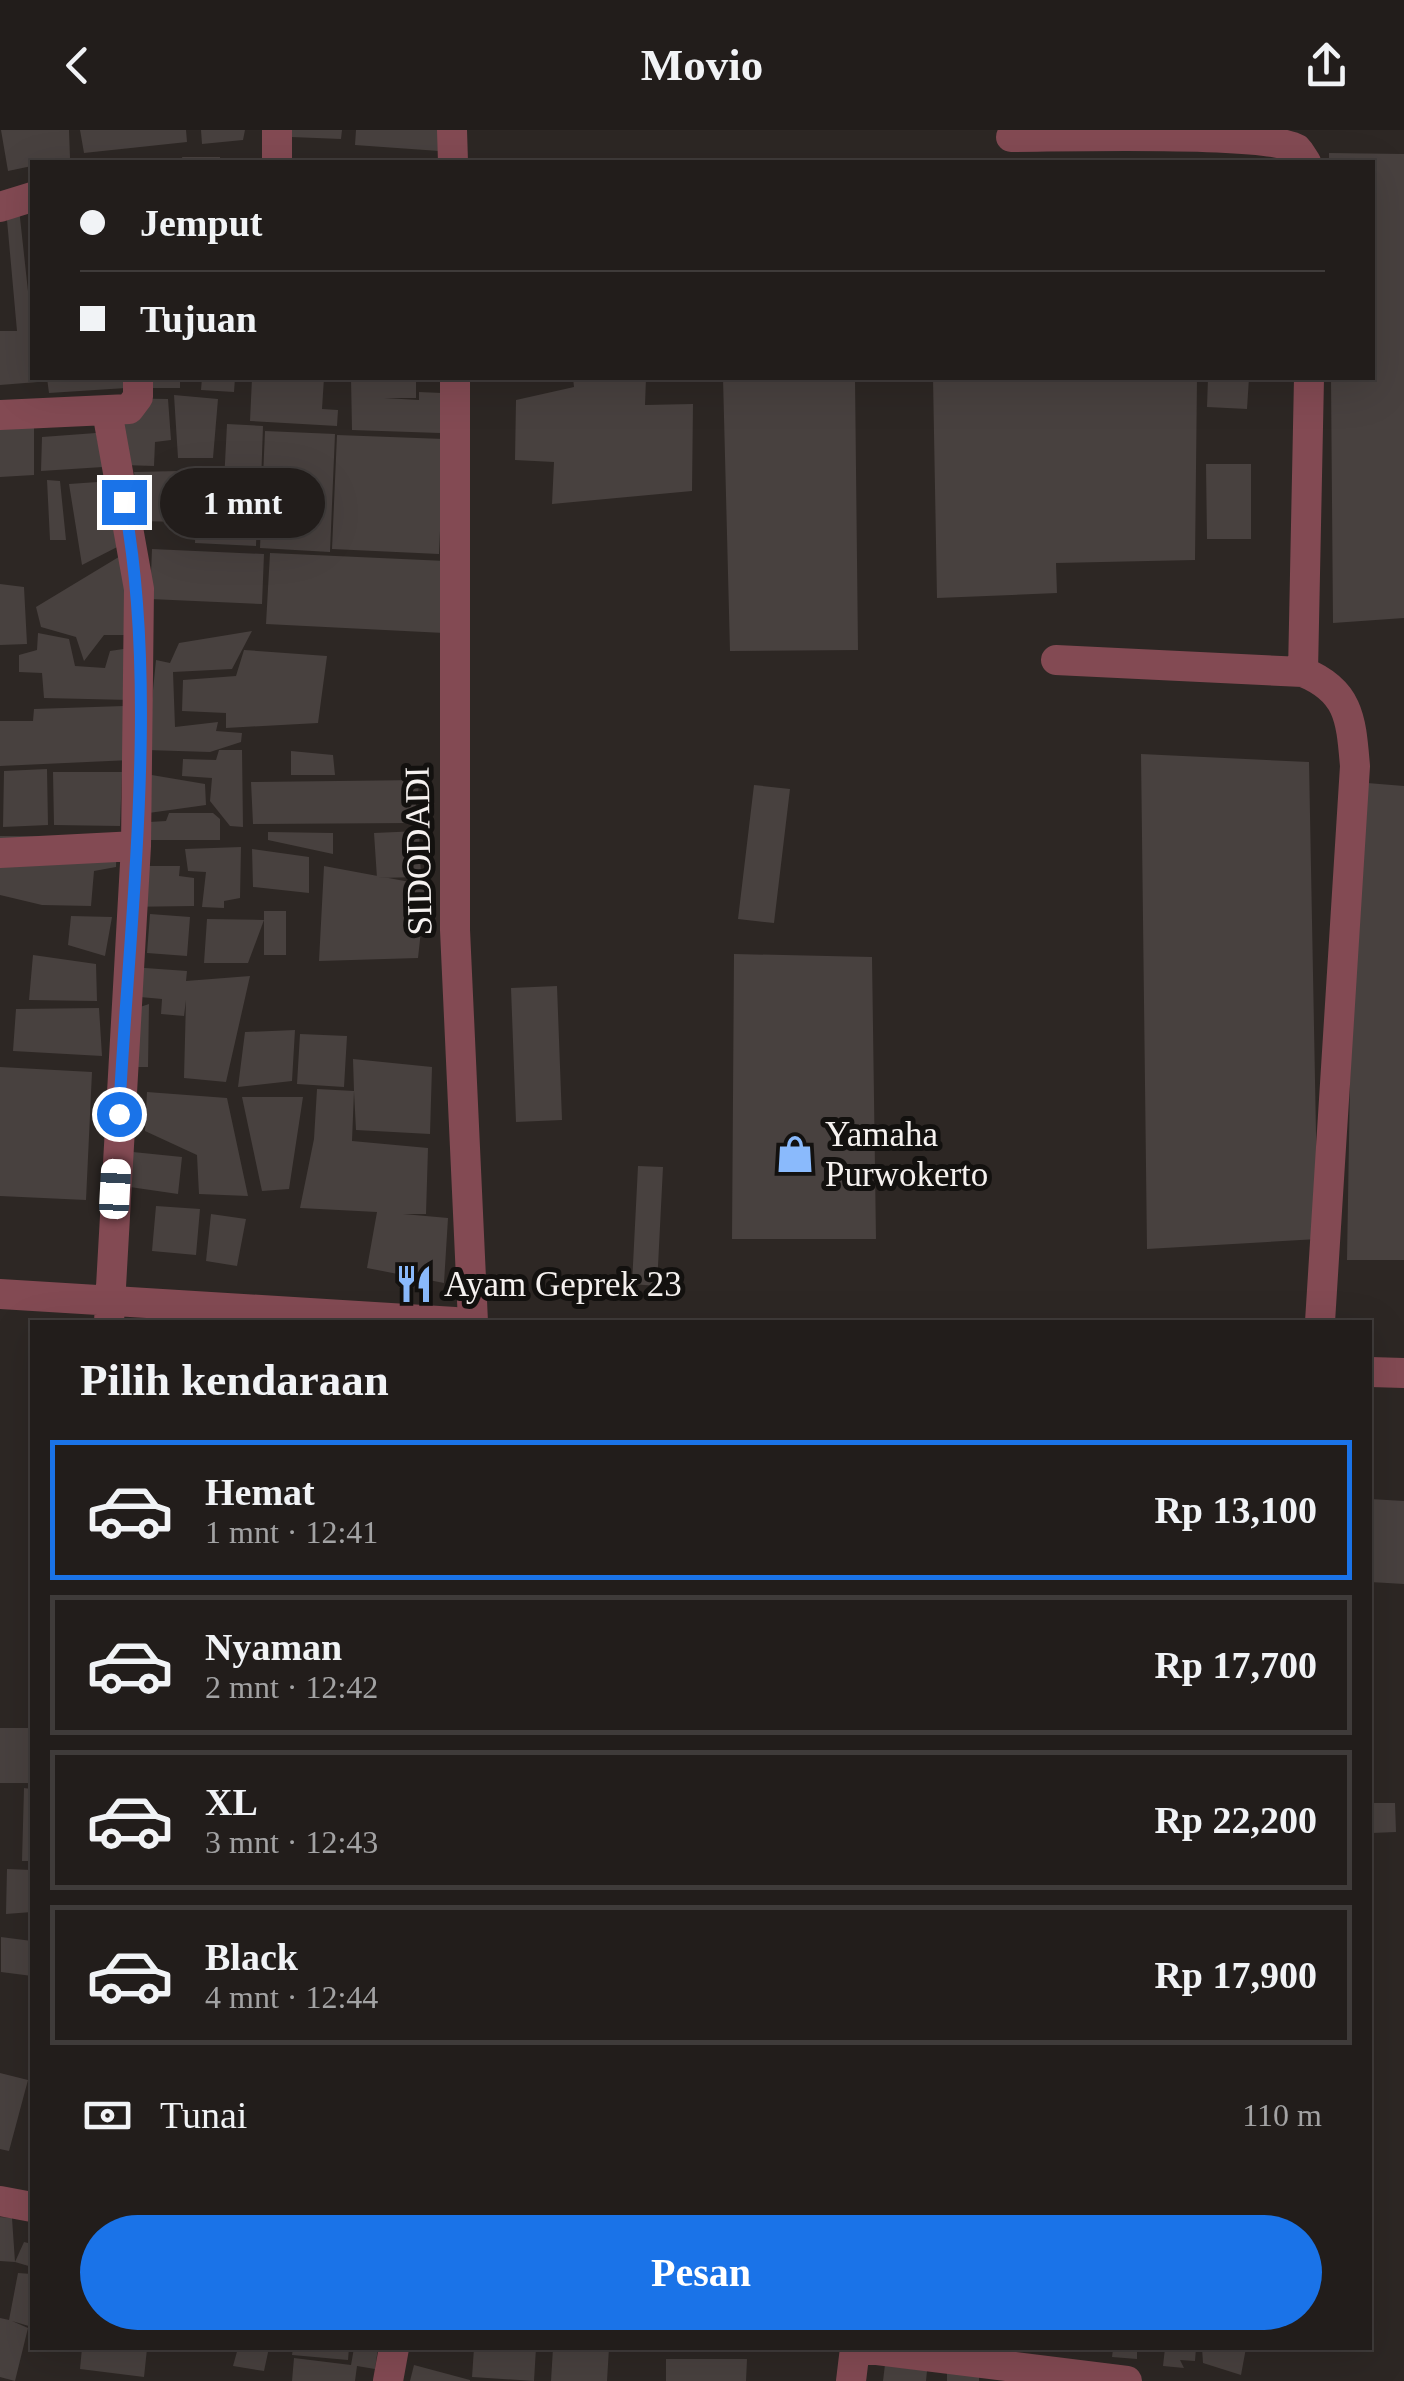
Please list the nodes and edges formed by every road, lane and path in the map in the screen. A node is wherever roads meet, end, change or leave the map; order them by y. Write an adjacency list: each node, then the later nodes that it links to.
1 (276, 130): 4 (street)
2 (452, 130): 5 (street)
3 (1011, 137): 6 (street)
4 (277, 160)
5 (453, 160)
6 (1305, 160)
7 (30, 198): 8 (street)
8 (0, 206)
9 (138, 380): 12 (street)
10 (455, 380): 21 (street, SIDODADI)
11 (1309, 380): 15 (street)
12 (107, 411): 13 (street); 16 (street)
13 (0, 415)
14 (1056, 660): 15 (street)
15 (1303, 672): 22 (street)
16 (136, 846): 17 (street); 19 (street)
17 (0, 853)
18 (0, 1294): 19 (street)
19 (109, 1312): 20 (street)
20 (386, 1320)
21 (473, 1320)
22 (1320, 1320)
23 (1372, 1372): 24 (street)
24 (1404, 1373)
25 (0, 2201): 26 (street)
26 (30, 2207)
27 (394, 2350): 30 (street)
28 (858, 2350): 31 (street)
29 (874, 2350): 32 (street)
30 (388, 2381)
31 (851, 2381)
32 (1127, 2381)

